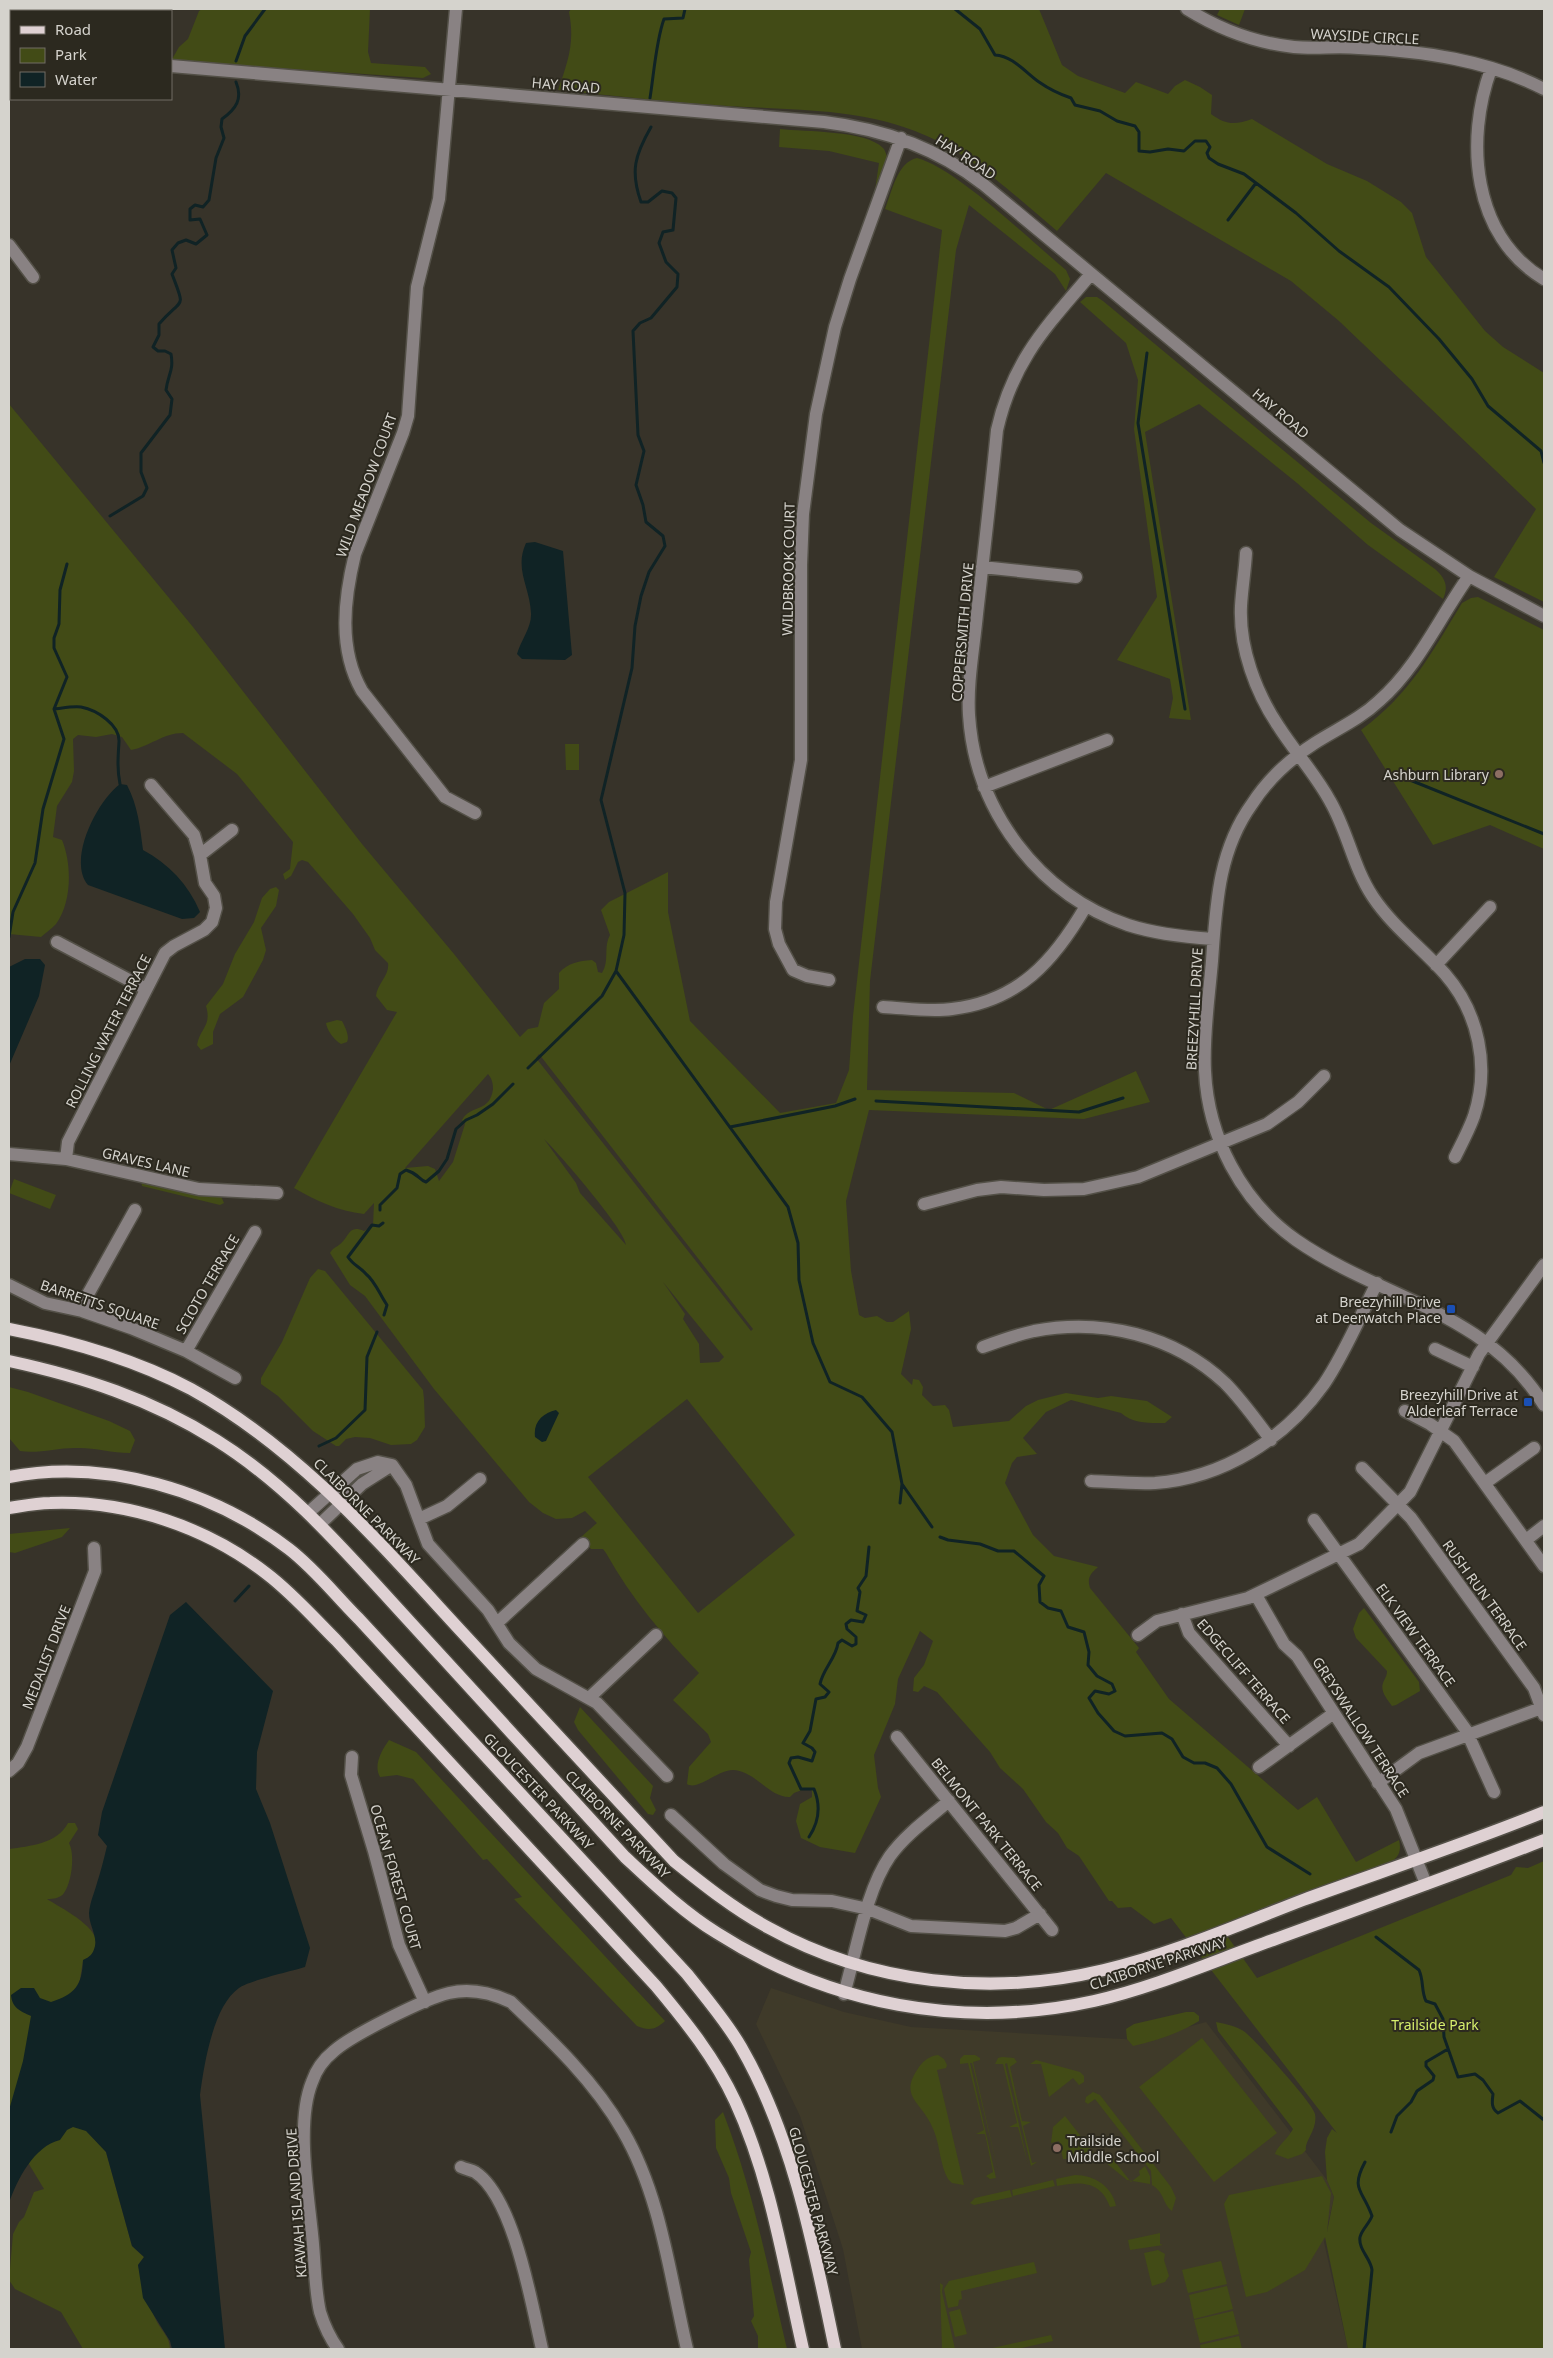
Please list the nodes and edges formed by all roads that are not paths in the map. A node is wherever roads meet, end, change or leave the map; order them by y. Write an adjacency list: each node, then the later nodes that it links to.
1 (456, 9): 5 (street, WILD MEADOW COURT)
2 (1187, 9): 4 (street, WAYSIDE CIRCLE)
3 (172, 66): 5 (street, HAY ROAD)
4 (1491, 69): 6 (street, WAYSIDE CIRCLE); 11 (street)
5 (448, 89): 7 (street, HAY ROAD); 21 (street, WILD MEADOW COURT)
6 (1544, 89)
7 (901, 138): 9 (street, HAY ROAD); 29 (street, WILDBROOK COURT)
8 (9, 245): 10 (street)
9 (1091, 274): 13 (street, COPPERSMITH DRIVE); 14 (street, HAY ROAD)
10 (33, 278)
11 (1544, 278)
12 (1246, 553): 18 (street)
13 (982, 567): 15 (street); 20 (street, COPPERSMITH DRIVE)
14 (1469, 576): 16 (street, HAY ROAD); 18 (street, BREEZYHILL DRIVE)
15 (1076, 577)
16 (1544, 616)
17 (1107, 740): 20 (street)
18 (1299, 754): 26 (street, BREEZYHILL DRIVE); 28 (street)
19 (152, 785): 23 (street, ROLLING WATER TERRACE)
20 (984, 787): 24 (street, COPPERSMITH DRIVE)
21 (476, 813)
22 (232, 830): 23 (street)
23 (200, 855): 30 (street, ROLLING WATER TERRACE)
24 (1086, 906): 26 (street, COPPERSMITH DRIVE); 31 (street)
25 (1490, 908): 28 (street)
26 (1213, 939): 33 (street, BREEZYHILL DRIVE)
27 (57, 942): 30 (street)
28 (1436, 965): 35 (street)
29 (829, 980)
30 (146, 989): 36 (street, ROLLING WATER TERRACE)
31 (882, 1007)
32 (1324, 1076): 33 (street)
33 (1221, 1144): 38 (street); 42 (street, BREEZYHILL DRIVE)
34 (9, 1154): 36 (street, GRAVES LANE)
35 (1456, 1157)
36 (66, 1159): 37 (street, GRAVES LANE)
37 (277, 1193)
38 (924, 1204)
39 (135, 1210): 44 (street)
40 (254, 1232): 49 (street, SCIOTO TERRACE)
41 (1544, 1265): 46 (street)
42 (1377, 1283): 46 (street, BREEZYHILL DRIVE); 56 (street)
43 (9, 1285): 44 (street, BARRETTS SQUARE)
44 (82, 1311): 49 (street, BARRETTS SQUARE)
45 (9, 1329): 64 (main road, CLAIBORNE PARKWAY)
46 (1486, 1341): 51 (street); 53 (street, BREEZYHILL DRIVE)
47 (983, 1347): 56 (street)
48 (1436, 1349): 51 (street)
49 (186, 1351): 52 (street, BARRETTS SQUARE)
50 (9, 1361): 68 (main road, CLAIBORNE PARKWAY)
51 (1473, 1367): 55 (street)
52 (235, 1378)
53 (1544, 1405)
54 (1405, 1411): 55 (street)
55 (1441, 1431): 63 (street); 66 (street)
56 (1271, 1440): 62 (street)
57 (1534, 1448): 63 (street)
58 (392, 1465): 64 (street); 65 (street); 69 (street)
59 (1362, 1468): 66 (street, RUSH RUN TERRACE)
60 (9, 1477): 112 (main road, GLOUCESTER PARKWAY)
61 (480, 1479): 69 (street)
62 (1091, 1481)
63 (1485, 1483): 73 (street)
64 (330, 1492): 65 (main road, CLAIBORNE PARKWAY); 68 (street)
65 (340, 1504): 71 (street); 104 (main road, CLAIBORNE PARKWAY)
66 (1398, 1505): 76 (street); 84 (street, RUSH RUN TERRACE)
67 (9, 1508): 111 (main road)
68 (308, 1513): 71 (main road, CLAIBORNE PARKWAY)
69 (419, 1519): 80 (street)
70 (1314, 1520): 76 (street, ELK VIEW TERRACE)
71 (320, 1524): 105 (main road, CLAIBORNE PARKWAY)
72 (1544, 1526): 73 (street)
73 (1526, 1540): 77 (street)
74 (582, 1544): 80 (street)
75 (94, 1548): 91 (street, MEDALIST DRIVE)
76 (1339, 1554): 78 (street); 86 (street, ELK VIEW TERRACE)
77 (1544, 1566)
78 (1256, 1595): 79 (street); 85 (street, GREYSWALLOW TERRACE)
79 (1182, 1614): 82 (street); 88 (street, EDGECLIFF TERRACE)
80 (496, 1623): 83 (street)
81 (656, 1634): 83 (street)
82 (1138, 1635)
83 (589, 1698): 92 (street)
84 (1543, 1710): 86 (street)
85 (1334, 1713): 88 (street); 93 (street, GREYSWALLOW TERRACE)
86 (1469, 1734): 93 (street); 94 (street, ELK VIEW TERRACE)
87 (897, 1737): 95 (street, BELMONT PARK TERRACE)
88 (1289, 1746): 90 (street)
89 (352, 1757): 106 (street, OCEAN FOREST COURT)
90 (1259, 1767)
91 (9, 1771)
92 (667, 1776)
93 (1378, 1782): 99 (street, GREYSWALLOW TERRACE)
94 (1494, 1792)
95 (950, 1801): 101 (street); 102 (street, BELMONT PARK TERRACE)
96 (1544, 1812): 99 (main road, CLAIBORNE PARKWAY)
97 (672, 1815): 101 (street)
98 (1544, 1840): 100 (main road, CLAIBORNE PARKWAY)
99 (1416, 1860): 100 (street, GREYSWALLOW TERRACE); 104 (main road, CLAIBORNE PARKWAY)
100 (1426, 1884): 105 (main road, CLAIBORNE PARKWAY)
101 (868, 1909): 102 (street); 104 (street)
102 (1040, 1914): 103 (street, BELMONT PARK TERRACE)
103 (1052, 1930)
104 (853, 1964): 105 (street)
105 (844, 1994)
106 (424, 2002): 108 (street, KIAWAH ISLAND DRIVE); 110 (street, KIAWAH ISLAND DRIVE)
107 (461, 2167): 109 (street)
108 (338, 2349)
109 (542, 2349)
110 (687, 2349)
111 (802, 2349)
112 (835, 2349)

